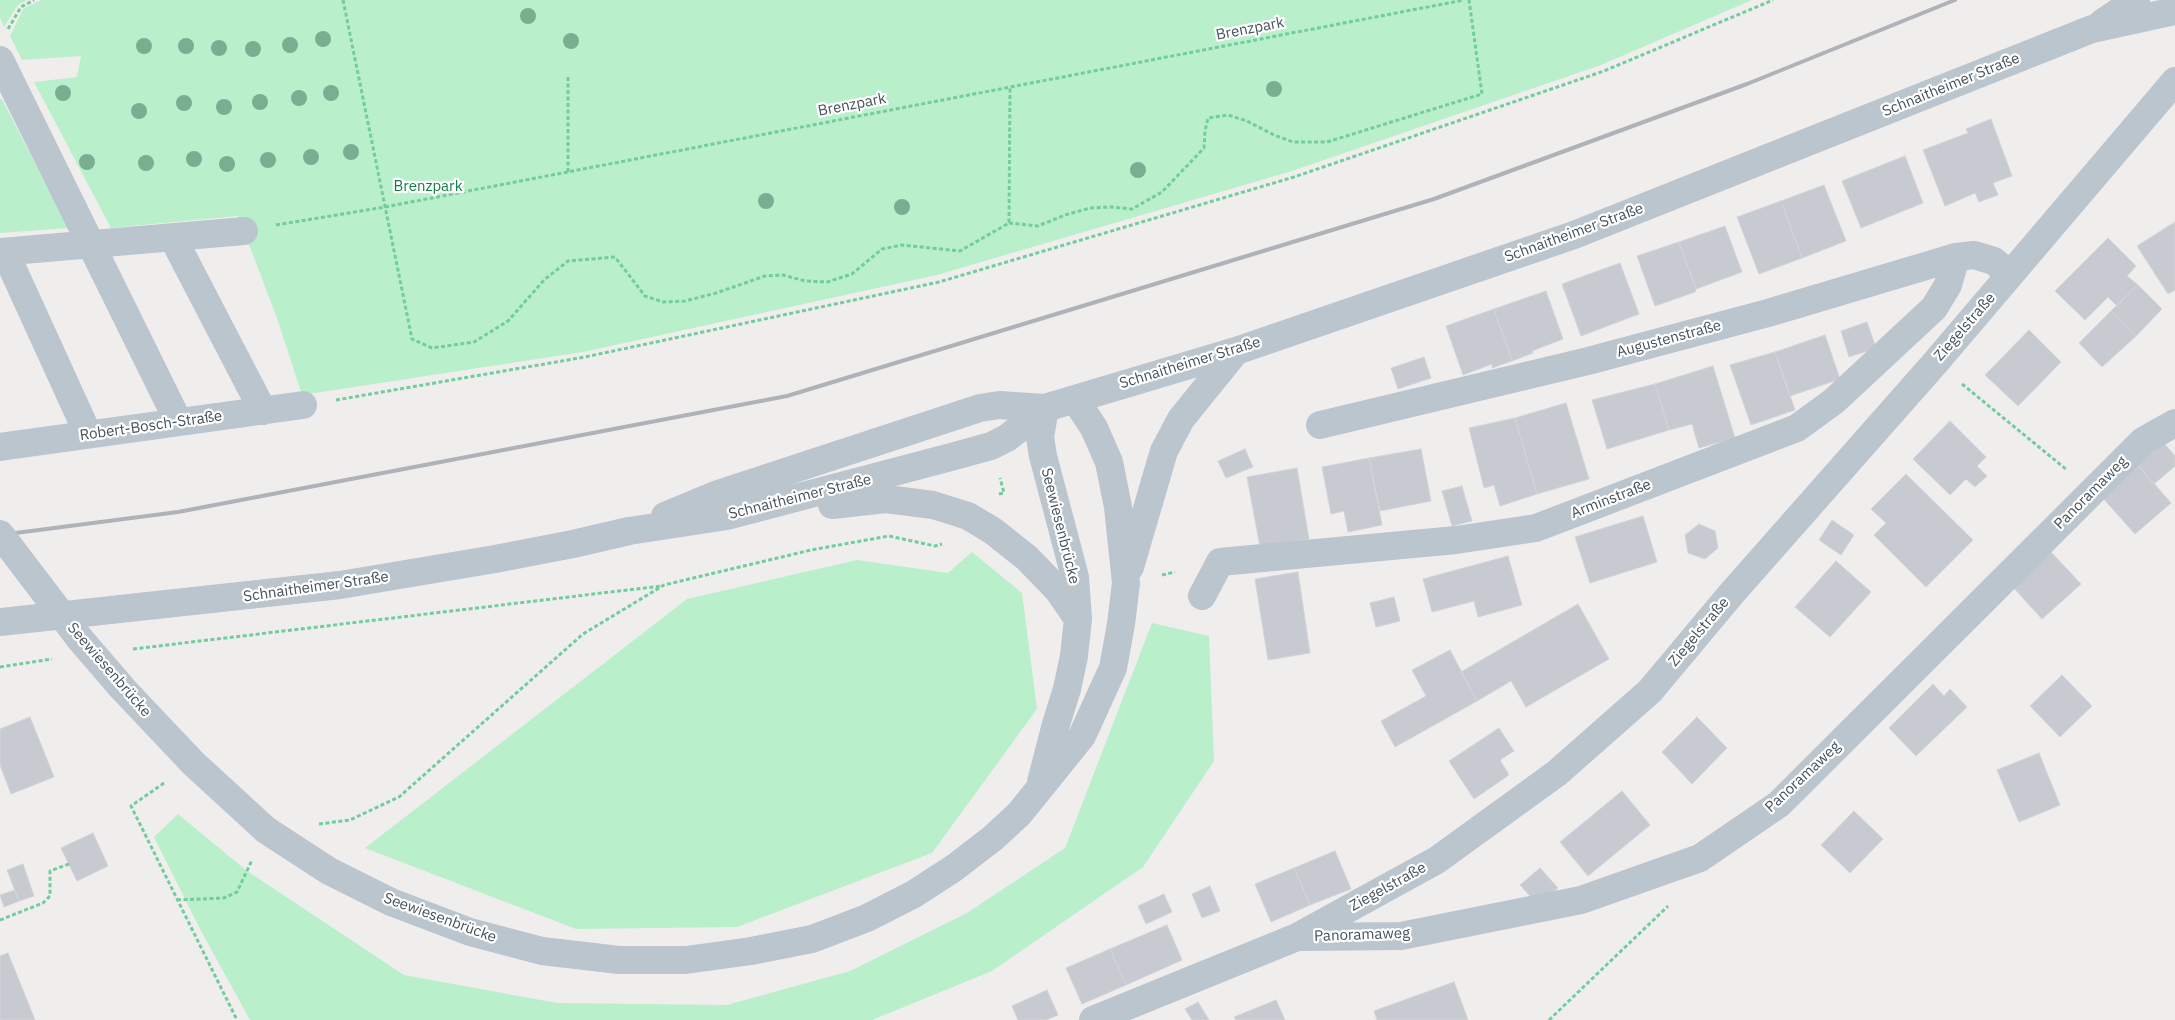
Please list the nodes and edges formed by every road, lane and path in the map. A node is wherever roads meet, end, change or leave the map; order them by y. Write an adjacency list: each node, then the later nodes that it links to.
1 (34, 0): 9 (path)
2 (343, 0): 14 (path)
3 (1464, 0): 12 (path, Brenzpark)
4 (1469, 0): 15 (path)
5 (1773, 0): 25 (path)
6 (2136, 0): 8 (street, Schnaitheimer Straße)
7 (2175, 12): 8 (street, Schnaitheimer Straße)
8 (2092, 29): 22 (street, Schnaitheimer Straße)
9 (2, 48): 18 (street)
10 (568, 77): 13 (path)
11 (2175, 81): 21 (street, Ziegelstraße)
12 (1010, 86): 13 (path, Brenzpark); 15 (path)
13 (568, 172): 14 (path, Brenzpark)
14 (384, 207): 15 (path); 16 (path, Brenzpark)
15 (1009, 223)
16 (244, 231): 17 (street)
17 (173, 238): 18 (street); 27 (street)
18 (91, 245): 19 (street); 28 (street)
19 (3, 252): 31 (street)
20 (1956, 257): 21 (street, Augustenstraße); 30 (street, Augustenstraße); 39 (street, Arminstraße)
21 (2010, 275): 23 (street, Ziegelstraße)
22 (1236, 351): 24 (street, Schnaitheimer Straße); 40 (street)
23 (1935, 363): 34 (path); 55 (street, Ziegelstraße)
24 (1076, 399): 26 (street, Schnaitheimer Straße); 40 (street, Seewiesenbrücke)
25 (303, 405): 27 (street, Robert-Bosch-Straße)
26 (1045, 408): 32 (street, Schnaitheimer Straße); 37 (street, Schnaitheimer Straße); 43 (street, Seewiesenbrücke)
27 (263, 411): 28 (street, Robert-Bosch-Straße)
28 (178, 421): 31 (street, Robert-Bosch-Straße)
29 (2175, 423): 55 (street, Panoramaweg)
30 (1320, 425)
31 (88, 434): 33 (street, Robert-Bosch-Straße)
32 (991, 446): 35 (street, Schnaitheimer Straße); 36 (path)
33 (0, 447)
34 (2072, 474)
35 (785, 502): 36 (street); 37 (street, Schnaitheimer Straße)
36 (968, 516): 41 (path); 43 (street)
37 (629, 531): 44 (street, Schnaitheimer Straße)
38 (0, 534): 50 (street, Seewiesenbrücke, bridge)
39 (1220, 562): 40 (path); 42 (street)
40 (1126, 583): 49 (street, Seewiesenbrücke)
41 (664, 586): 45 (path); 50 (path)
42 (1202, 596)
43 (1078, 619): 49 (street, Seewiesenbrücke)
44 (0, 622)
45 (127, 649)
46 (59, 658): 47 (path)
47 (0, 667)
48 (166, 782): 52 (path)
49 (1038, 790): 50 (street, Seewiesenbrücke)
50 (266, 830): 52 (path)
51 (69, 864): 54 (path)
52 (177, 900): 56 (path)
53 (1674, 901): 58 (path)
54 (0, 920)
55 (1297, 937): 57 (street, Ziegelstraße)
56 (237, 1020)
57 (1093, 1020)
58 (1549, 1020)

